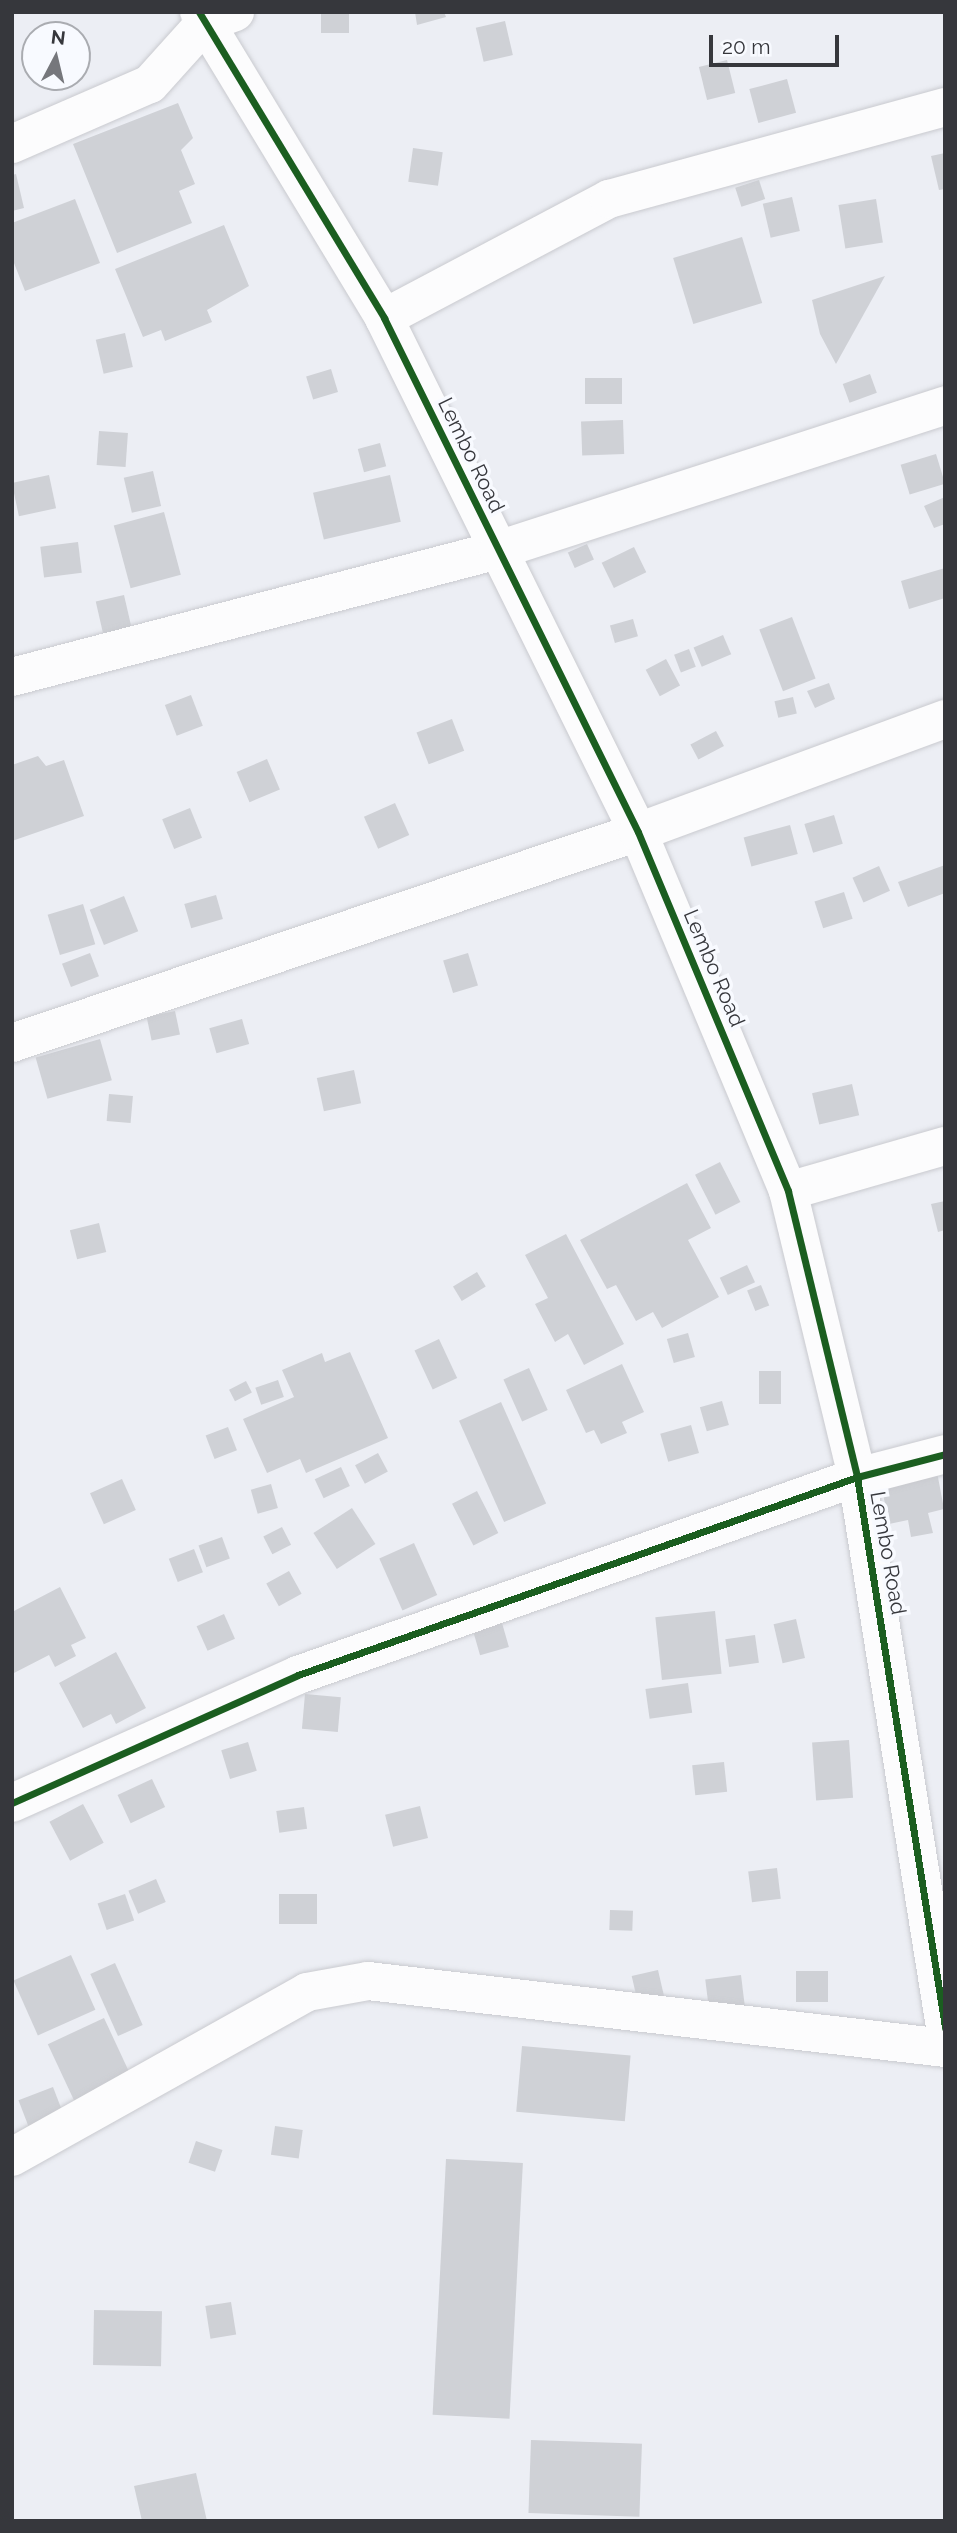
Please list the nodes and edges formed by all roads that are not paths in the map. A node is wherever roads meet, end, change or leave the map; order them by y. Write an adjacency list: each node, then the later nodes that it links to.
1 (213, 16): 3 (street); 4 (street, Lembo Road)
2 (945, 107): 4 (street)
3 (12, 144)
4 (383, 318): 6 (street, Lembo Road)
5 (945, 406): 6 (street)
6 (498, 550): 7 (street); 9 (street, Lembo Road)
7 (12, 677)
8 (945, 719): 9 (street)
9 (638, 832): 10 (street); 12 (street, Lembo Road)
10 (12, 1043)
11 (945, 1146): 12 (street)
12 (789, 1191): 14 (street, Lembo Road)
13 (945, 1454): 14 (street)
14 (857, 1477): 15 (street); 16 (street, Lembo Road)
15 (12, 1802)
16 (945, 2027)
17 (945, 2048): 18 (street)
18 (12, 2157)

